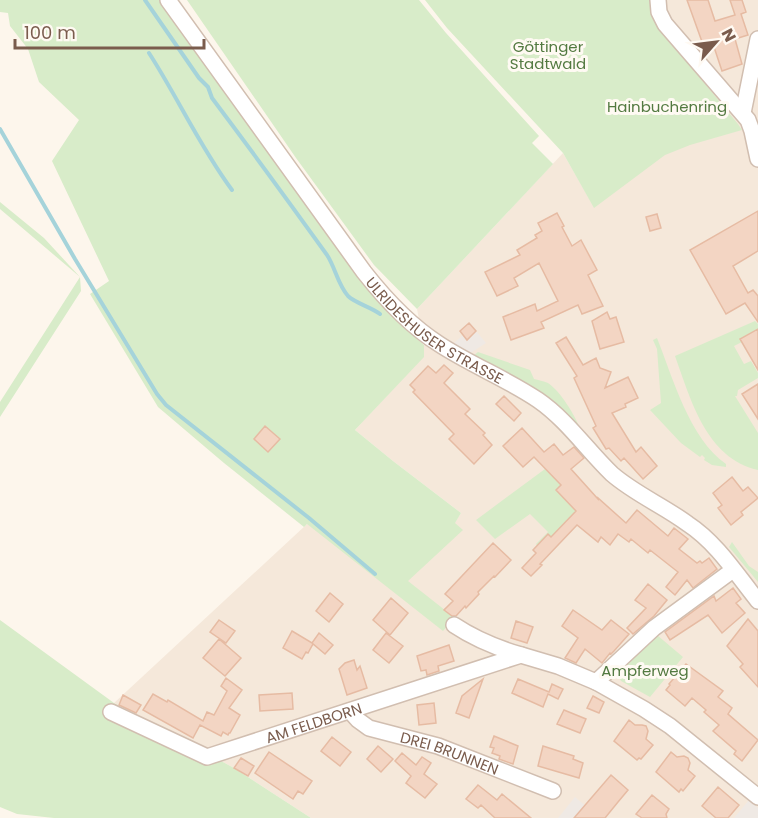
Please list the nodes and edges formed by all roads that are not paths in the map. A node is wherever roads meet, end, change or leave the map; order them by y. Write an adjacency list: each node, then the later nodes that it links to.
1 (168, 0): 6 (street, ULRIDESHUSER STRASSE)
2 (657, 2): 4 (street)
3 (758, 39): 4 (street)
4 (742, 114): 5 (street)
5 (758, 159)
6 (733, 570): 7 (street, ULRIDESHUSER STRASSE); 10 (street)
7 (758, 601)
8 (454, 625): 9 (street)
9 (521, 655): 10 (street); 11 (street, AM FELDBORN)
10 (596, 682): 14 (street)
11 (350, 711): 12 (street, AM FELDBORN); 13 (street, DREI BRUNNEN)
12 (111, 712)
13 (553, 791)
14 (758, 797)

